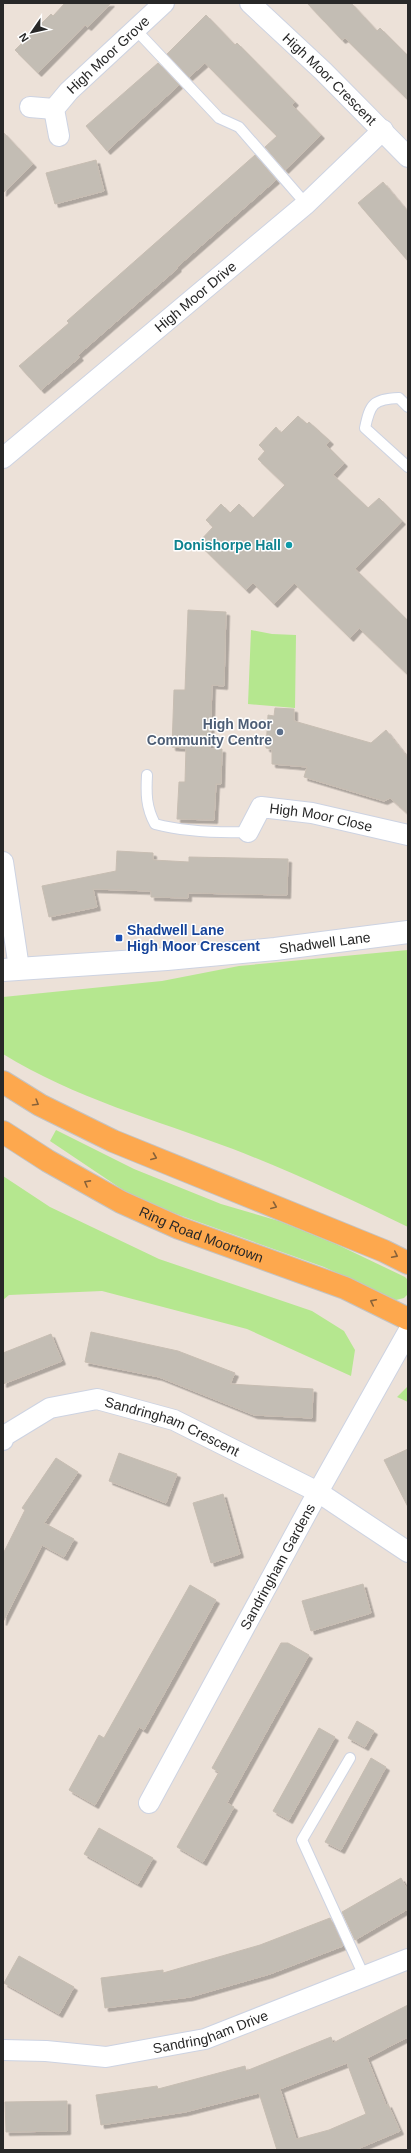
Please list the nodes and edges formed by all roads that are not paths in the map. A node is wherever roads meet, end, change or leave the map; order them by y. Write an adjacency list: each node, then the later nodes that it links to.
1 (164, 3): 3 (street, High Moor Grove)
2 (253, 4): 6 (street, High Moor Crescent)
3 (136, 30): 5 (street, High Moor Grove); 9 (lane)
4 (30, 107): 5 (street)
5 (54, 109): 7 (street)
6 (383, 130): 8 (street, High Moor Crescent); 9 (street, High Moor Drive)
7 (59, 136)
8 (408, 158)
9 (306, 204): 11 (street, High Moor Drive)
10 (408, 408): 12 (lane)
11 (3, 458)
12 (408, 467)
13 (147, 776): 14 (lane)
14 (248, 832): 15 (street, High Moor Close)
15 (408, 834)
16 (3, 862): 18 (street)
17 (408, 932): 18 (street, Shadwell Lane)
18 (11, 969)
19 (3, 1082): 21 (highway, one-way to 21)
20 (3, 1132): 22 (highway, Ring Road Moortown, one-way to 20)
21 (408, 1263)
22 (408, 1319)
23 (408, 1332): 25 (street, Sandringham Gardens)
24 (3, 1440): 25 (street, Sandringham Crescent)
25 (318, 1492): 26 (street); 28 (street, Sandringham Gardens)
26 (408, 1552)
27 (350, 1758): 30 (lane)
28 (149, 1804)
29 (408, 1959): 30 (street, Sandringham Drive)
30 (364, 1976): 31 (street, Sandringham Drive)
31 (3, 2050)

